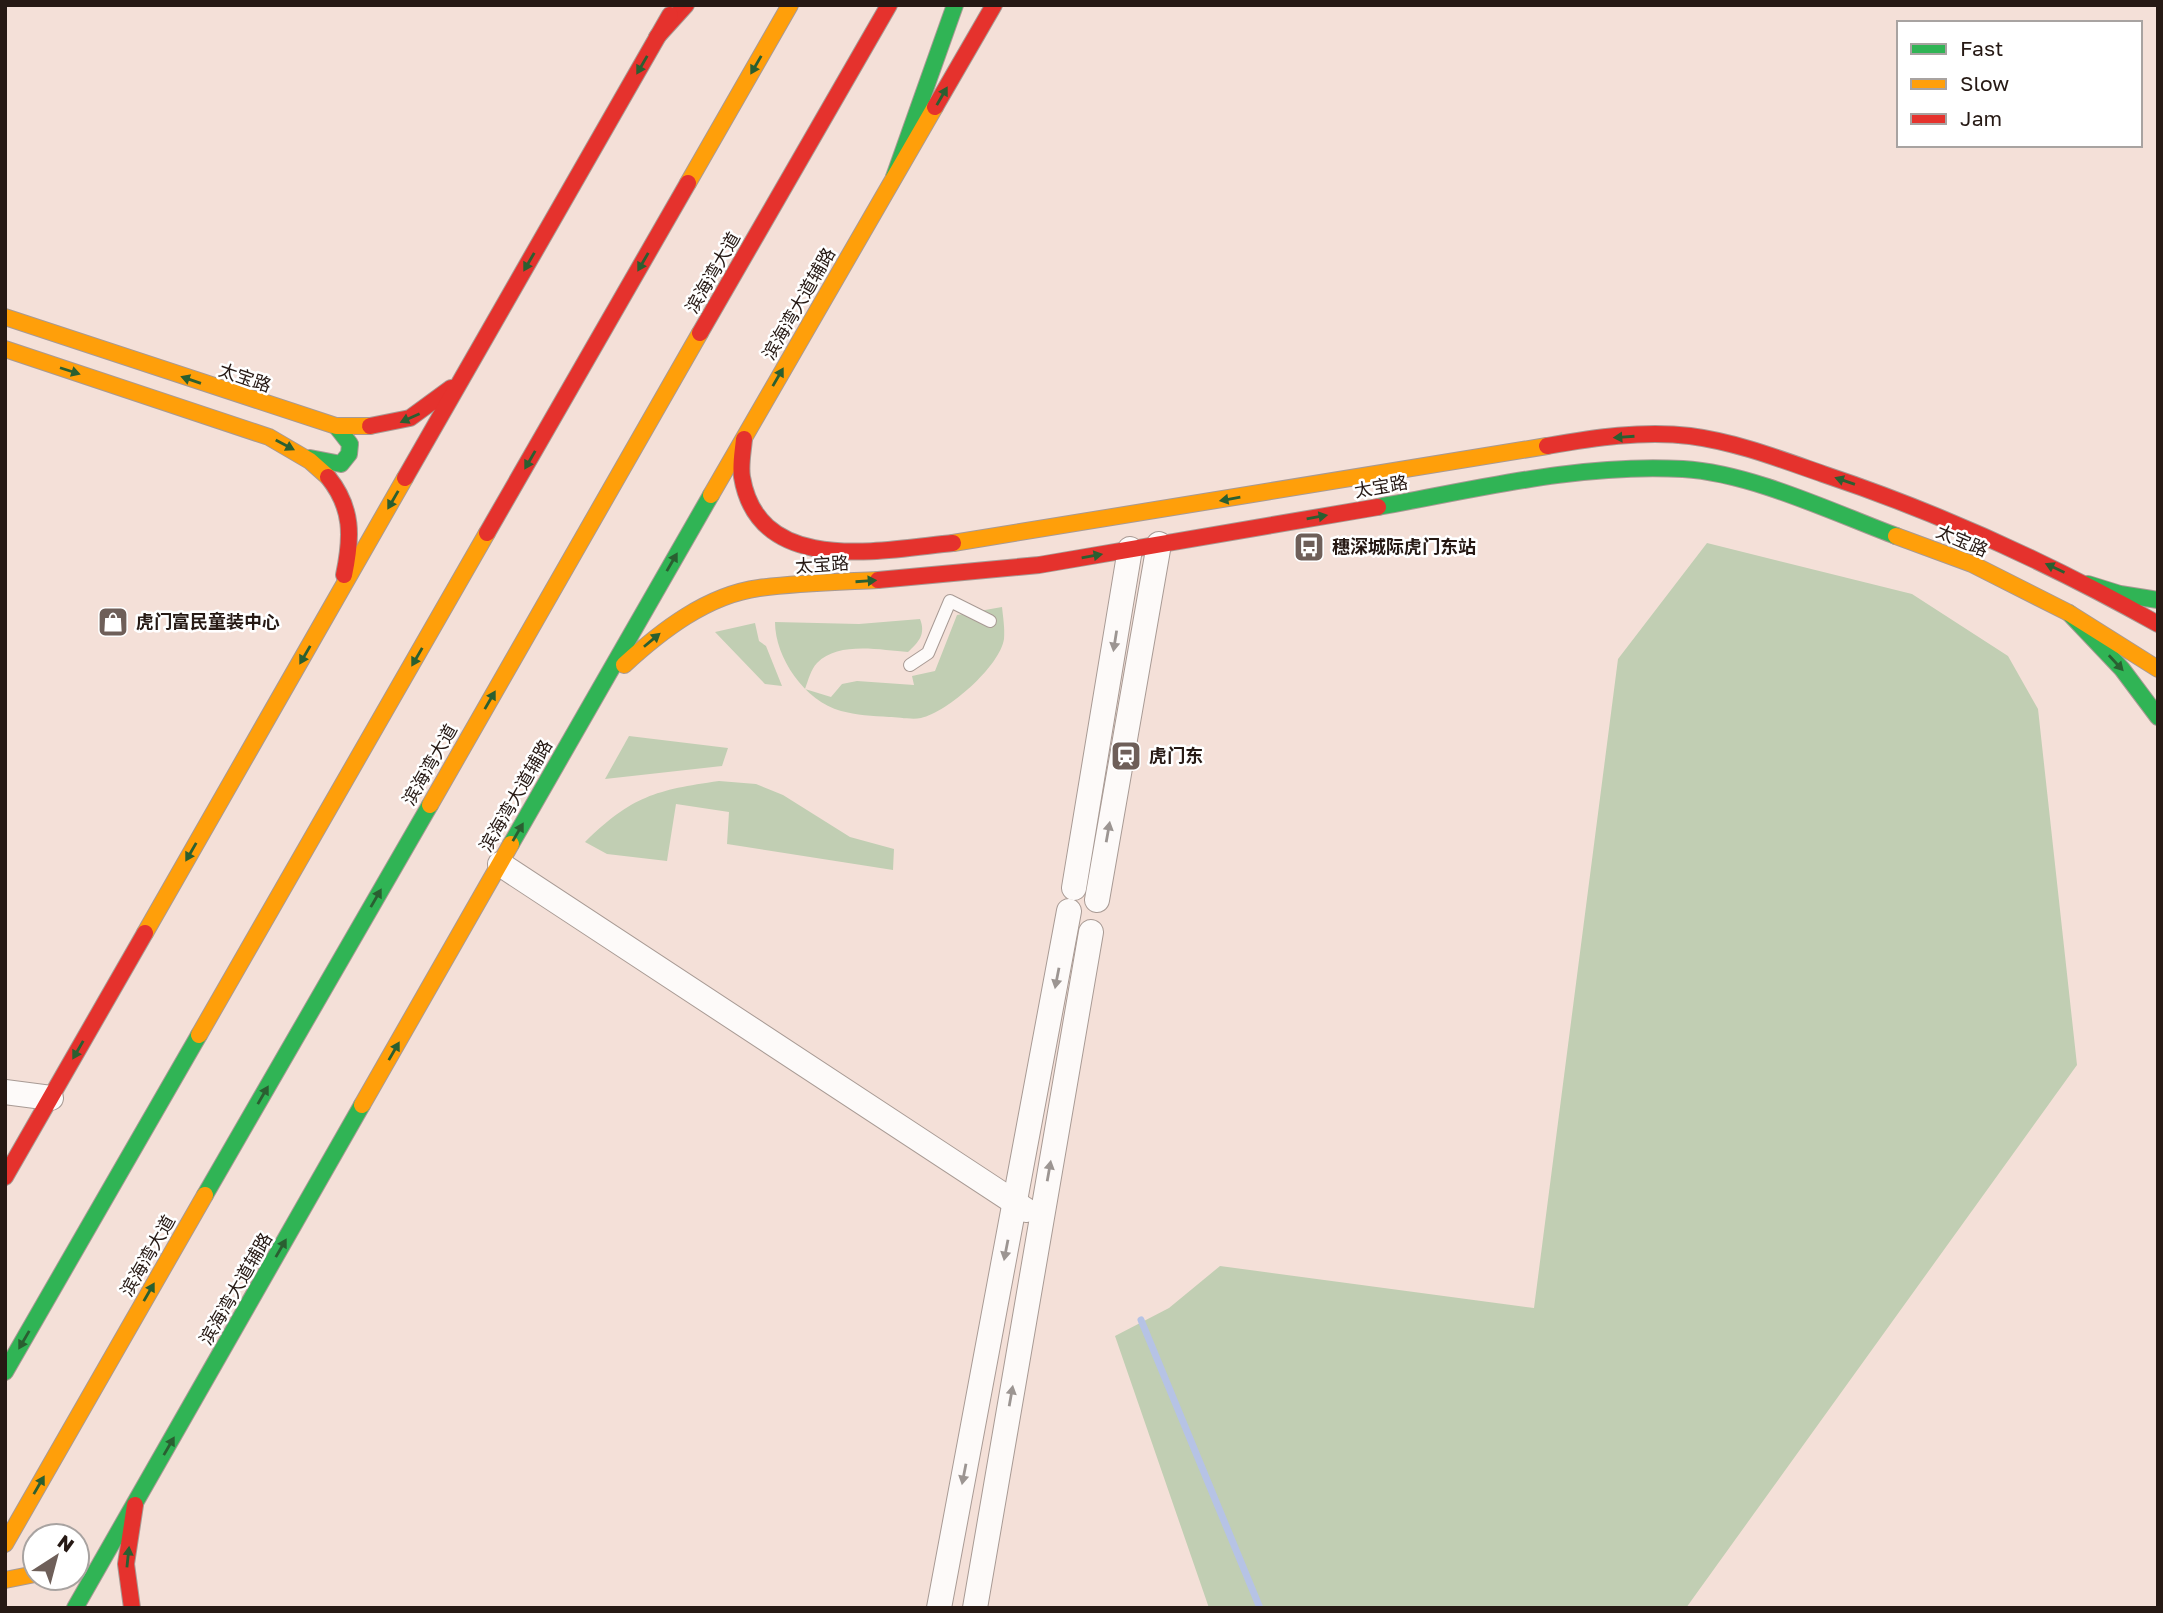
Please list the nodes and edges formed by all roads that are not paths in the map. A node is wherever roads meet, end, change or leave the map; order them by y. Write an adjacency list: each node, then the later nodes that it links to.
1 (675, 5): 7 (main road)
2 (685, 5): 7 (main road)
3 (790, 5): 35 (main road, one-way to 35)
4 (889, 5): 37 (main road, 滨海湾大道, one-way to 4)
5 (955, 5): 8 (main road)
6 (994, 5): 8 (main road, 滨海湾大道辅路, one-way to 6)
7 (657, 37): 11 (main road, one-way to 11)
8 (894, 177): 13 (main road, 滨海湾大道辅路, one-way to 8)
9 (5, 317): 12 (main road, 太宝路, one-way to 9)
10 (5, 349): 14 (main road, one-way to 14)
11 (464, 377): 12 (main road, 太宝路, one-way to 12); 18 (main road, one-way to 18)
12 (336, 426): 14 (main road)
13 (744, 436): 17 (main road, 太宝路, one-way to 13); 25 (main road, 滨海湾大道辅路, one-way to 13)
14 (310, 458): 18 (main road)
15 (1158, 544): 16 (main road, 太宝路); 20 (main road, 太宝路, one-way to 20); 28 (street, one-way to 15)
16 (1130, 549): 25 (main road, 太宝路, one-way to 16); 33 (street, one-way to 33)
17 (2088, 584): 19 (main road); 22 (main road, 太宝路)
18 (338, 596): 31 (main road, one-way to 31)
19 (2158, 600)
20 (2069, 613): 24 (main road, 太宝路); 26 (main road, one-way to 26)
21 (990, 621): 23 (lane)
22 (2158, 624)
23 (910, 665)
24 (2158, 669)
25 (602, 685): 27 (main road, 滨海湾大道辅路, one-way to 25)
26 (2158, 717)
27 (500, 864): 33 (street); 36 (main road, 滨海湾大道辅路, one-way to 27)
28 (1097, 900)
29 (1091, 932): 34 (street, one-way to 29)
30 (5, 1092): 31 (street)
31 (51, 1098): 32 (main road)
32 (5, 1177)
33 (1015, 1202): 34 (street); 41 (street, one-way to 41)
34 (1041, 1220): 42 (street, one-way to 34)
35 (5, 1372)
36 (135, 1505): 38 (main road); 39 (main road, 滨海湾大道辅路); 40 (main road, one-way to 36)
37 (5, 1544)
38 (93, 1546)
39 (75, 1608)
40 (132, 1608)
41 (939, 1608)
42 (975, 1608)

